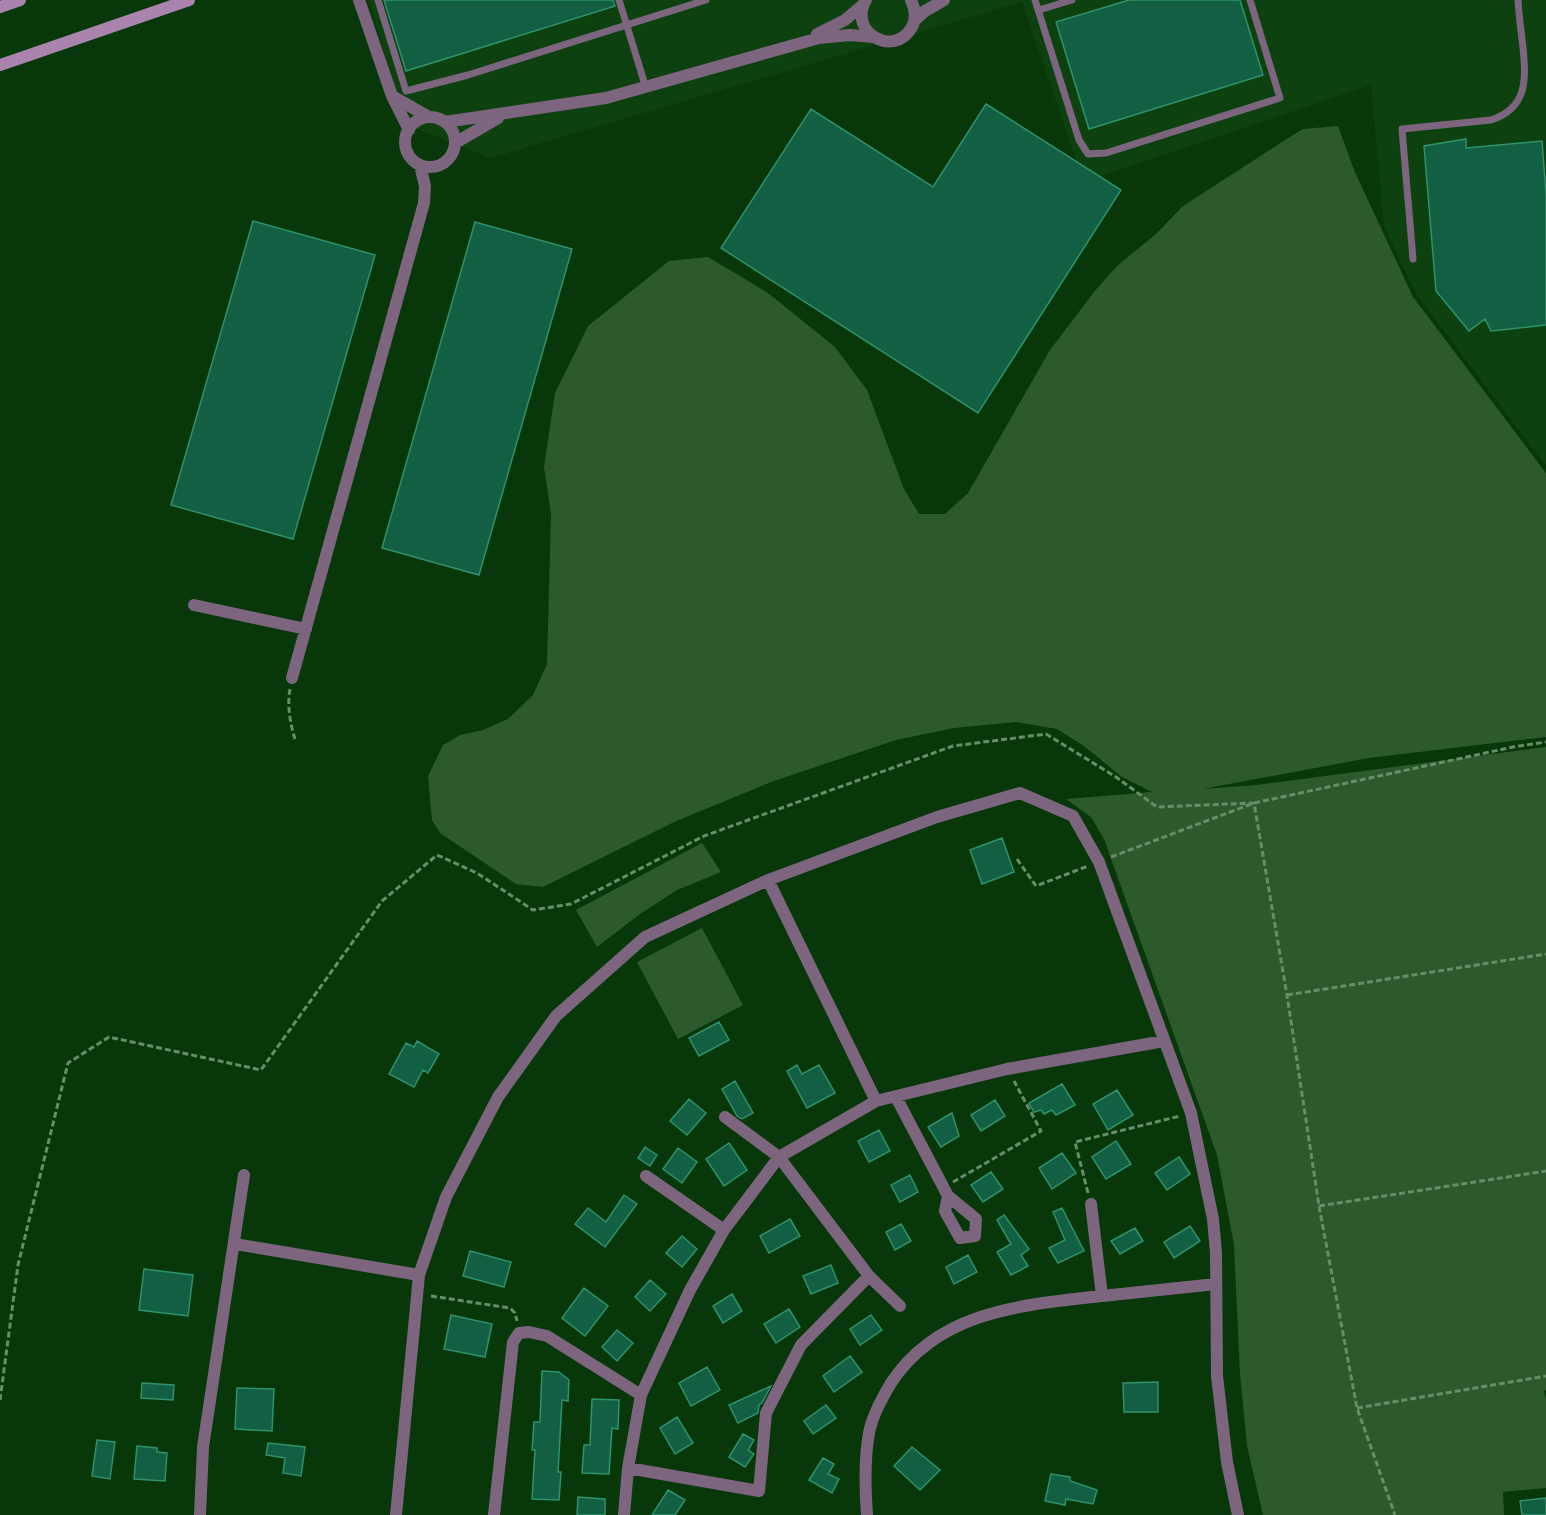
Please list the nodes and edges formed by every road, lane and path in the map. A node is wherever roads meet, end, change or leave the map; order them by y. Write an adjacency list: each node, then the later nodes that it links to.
1 (20, 0): 14 (main road)
2 (189, 0): 20 (main road)
3 (359, 0): 22 (street)
4 (378, 0): 17 (lane)
5 (619, 0): 17 (lane)
6 (706, 0): 17 (lane)
7 (911, 0): 16 (street)
8 (944, 0): 16 (street)
9 (1035, 0): 15 (lane)
10 (1071, 0): 15 (lane)
11 (1250, 0): 15 (lane)
12 (1518, 0): 31 (lane)
13 (865, 2): 18 (street); 19 (street)
14 (0, 7)
15 (1039, 10)
16 (914, 21): 18 (street)
17 (626, 25): 21 (lane)
18 (874, 37): 19 (street)
19 (793, 44): 21 (street)
20 (0, 65)
21 (646, 88): 23 (street)
22 (393, 96): 24 (street); 26 (street)
23 (505, 114): 25 (street); 27 (street)
24 (429, 117): 25 (street); 26 (street)
25 (445, 122): 27 (street)
26 (409, 129): 28 (street)
27 (455, 143): 29 (street)
28 (420, 165): 29 (street); 30 (street)
29 (436, 167): 30 (street)
30 (425, 186): 33 (street)
31 (1413, 259)
32 (194, 606): 33 (street)
33 (306, 628): 34 (street)
34 (292, 678): 35 (path)
35 (295, 739)
36 (1546, 742): 37 (path)
37 (1254, 803): 39 (path); 42 (path); 67 (path)
38 (1017, 859): 39 (path)
39 (1099, 862): 40 (street); 43 (street)
40 (768, 880): 46 (street); 58 (street)
41 (1546, 954): 42 (path)
42 (1287, 995): 55 (path)
43 (1164, 1041): 44 (street); 47 (street)
44 (1007, 1069): 45 (street); 53 (path)
45 (896, 1096): 46 (street); 53 (street)
46 (876, 1101): 49 (street)
47 (1191, 1113): 54 (path); 60 (street)
48 (725, 1117): 49 (street)
49 (779, 1157): 56 (street); 59 (street)
50 (1546, 1171): 55 (path)
51 (244, 1174): 57 (street)
52 (646, 1176): 56 (street)
53 (946, 1192)
54 (1090, 1204): 62 (street)
55 (1319, 1206): 68 (path)
56 (724, 1230): 66 (street)
57 (235, 1244): 58 (street); 70 (street)
58 (419, 1275): 61 (street)
59 (869, 1276): 63 (street); 69 (street)
60 (1215, 1284): 62 (street); 75 (street)
61 (417, 1294): 64 (path); 71 (street)
62 (1102, 1296): 74 (street)
63 (900, 1306)
64 (519, 1334): 66 (street); 72 (street)
65 (1546, 1376): 68 (path)
66 (641, 1395): 69 (street)
67 (0, 1400)
68 (1357, 1408): 76 (path)
69 (628, 1468): 73 (street)
70 (200, 1515)
71 (396, 1515)
72 (494, 1515)
73 (624, 1515)
74 (867, 1515)
75 (1238, 1515)
76 (1395, 1515)

